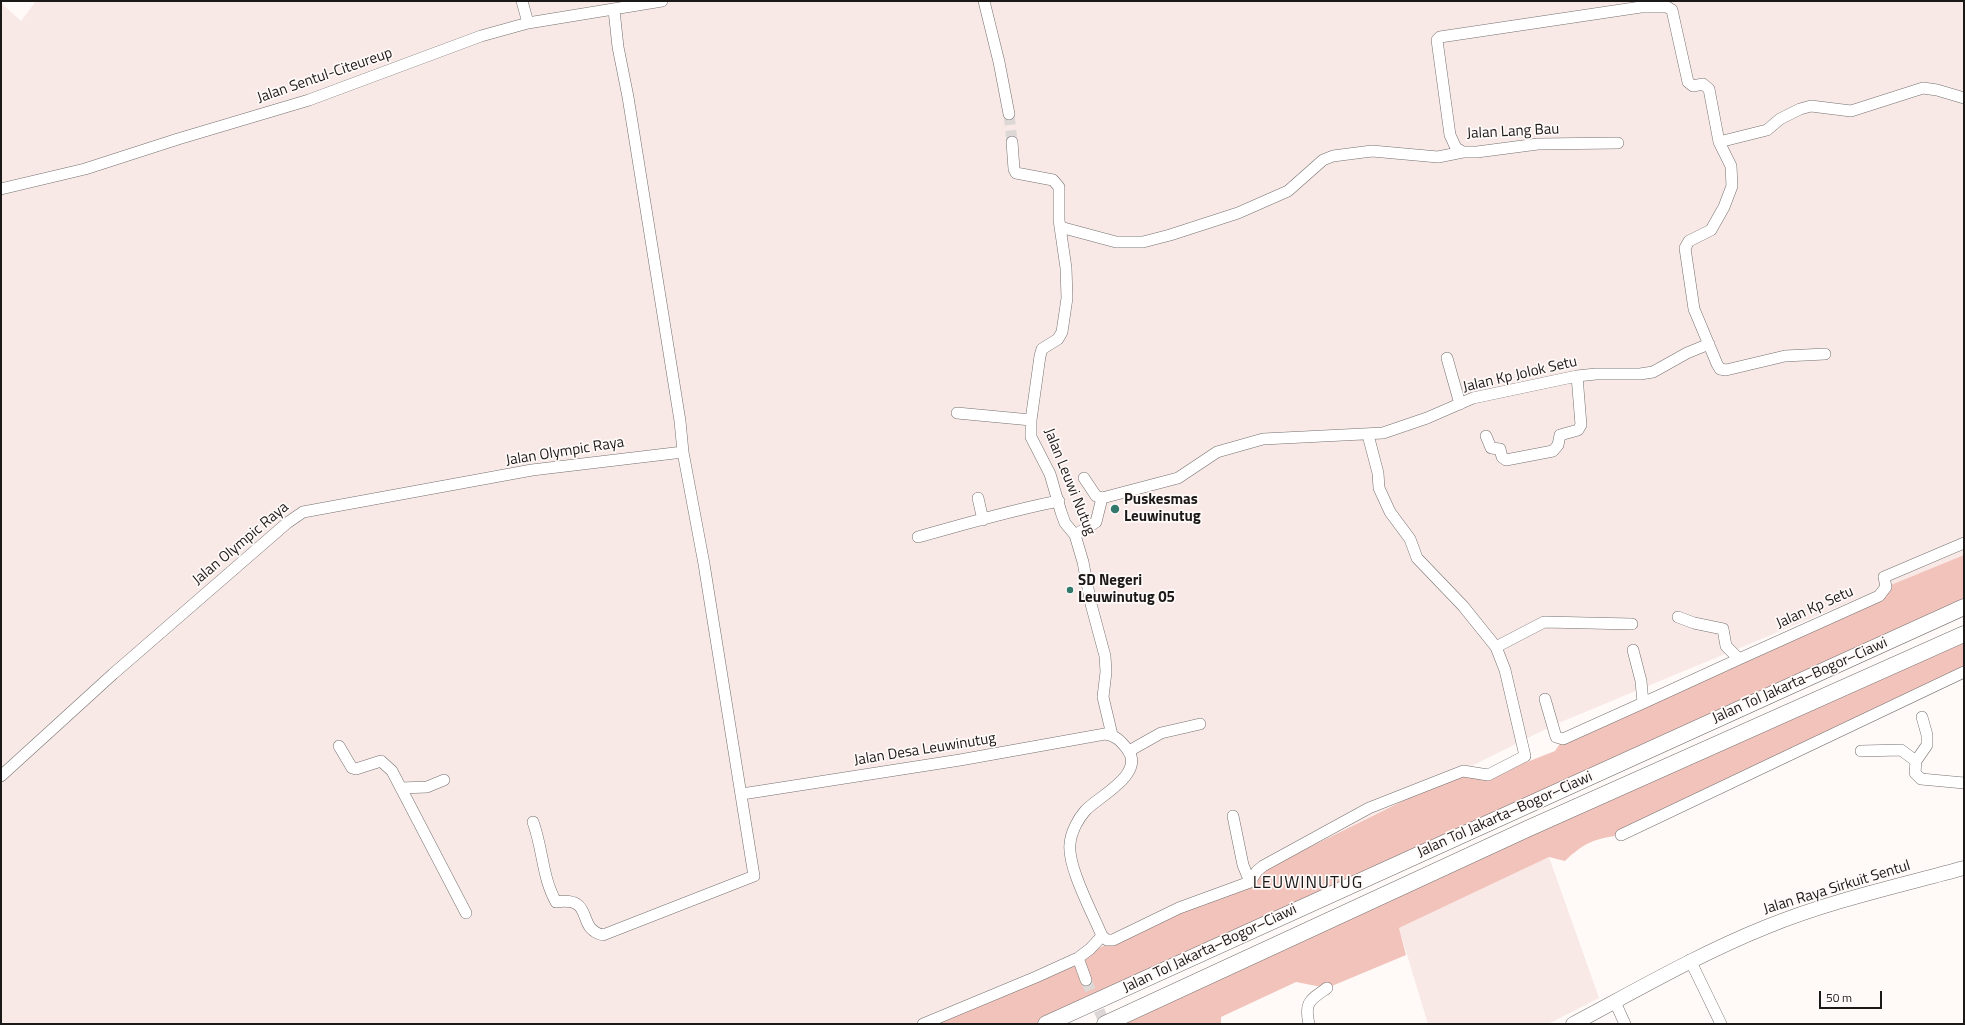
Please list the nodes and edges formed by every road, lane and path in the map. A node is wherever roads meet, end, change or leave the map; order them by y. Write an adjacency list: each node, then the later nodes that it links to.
1 (522, 1): 5 (street)
2 (662, 1): 4 (street, Jalan Sentul-Citeureup)
3 (984, 1): 7 (street)
4 (614, 10): 5 (street, Jalan Sentul-Citeureup); 23 (street)
5 (528, 23): 12 (street, Jalan Sentul-Citeureup)
6 (1964, 98): 9 (street)
7 (1009, 114)
8 (1012, 142): 13 (street)
9 (1719, 142): 11 (street, Jalan Lang Bau); 14 (street)
10 (1618, 143): 11 (street, Jalan Lang Bau)
11 (1463, 152): 13 (street)
12 (1, 189)
13 (1060, 227): 20 (street)
14 (1709, 344): 15 (street); 17 (street, Jalan Kp Jolok Setu)
15 (1825, 354)
16 (1447, 358): 18 (street)
17 (1577, 376): 18 (street, Jalan Kp Jolok Setu); 22 (street)
18 (1460, 404): 21 (street, Jalan Kp Jolok Setu)
19 (957, 413): 20 (street, Jalan Leuwi Nutug)
20 (1031, 420): 27 (street, Jalan Leuwi Nutug)
21 (1368, 435): 25 (street, Jalan Kp Jolok Setu); 36 (street)
22 (1486, 436)
23 (683, 452): 49 (street, Jalan Olympic Raya); 53 (street)
24 (1084, 478): 25 (street)
25 (1099, 497): 29 (street)
26 (978, 498): 28 (street)
27 (1059, 501): 28 (street); 29 (street, Jalan Leuwi Nutug)
28 (983, 520): 30 (street)
29 (1074, 535): 44 (street, Jalan Leuwi Nutug)
30 (918, 537)
31 (1964, 543): 38 (street, Jalan Kp Setu)
32 (1964, 607): 67 (highway, Jalan Tol Jakarta–Bogor–Ciawi)
33 (1678, 617): 38 (street)
34 (1632, 624): 36 (street)
35 (1964, 634): 68 (highway, Jalan Tol Jakarta–Bogor–Ciawi)
36 (1496, 646): 58 (street)
37 (1633, 650): 41 (street)
38 (1739, 659): 41 (street)
39 (1964, 672): 56 (street)
40 (1545, 698): 41 (street)
41 (1642, 704)
42 (1922, 718): 48 (street)
43 (1200, 724): 46 (street)
44 (1112, 735): 46 (street); 53 (street, Jalan Desa Leuwinutug)
45 (339, 746): 52 (street)
46 (1129, 751): 60 (street)
47 (1861, 751): 48 (street)
48 (1916, 761): 51 (street)
49 (1, 776)
50 (444, 780): 52 (street)
51 (1964, 784)
52 (401, 788): 59 (street)
53 (742, 794): 55 (street)
54 (1233, 816): 58 (street)
55 (533, 822)
56 (1621, 835)
57 (1964, 868): 62 (main road, Jalan Raya Sirkuit Sentul)
58 (1250, 882): 60 (street)
59 (466, 913)
60 (1102, 936): 61 (street)
61 (1078, 958): 63 (street); 66 (street)
62 (1690, 960): 65 (main road, Jalan Raya Sirkuit Sentul); 72 (street)
63 (1086, 980)
64 (1327, 988): 69 (street)
65 (1615, 1002): 70 (main road, Jalan Raya Sirkuit Sentul); 71 (street)
66 (923, 1024)
67 (1046, 1024)
68 (1105, 1024)
69 (1308, 1024)
70 (1573, 1024)
71 (1624, 1024)
72 (1721, 1024)

